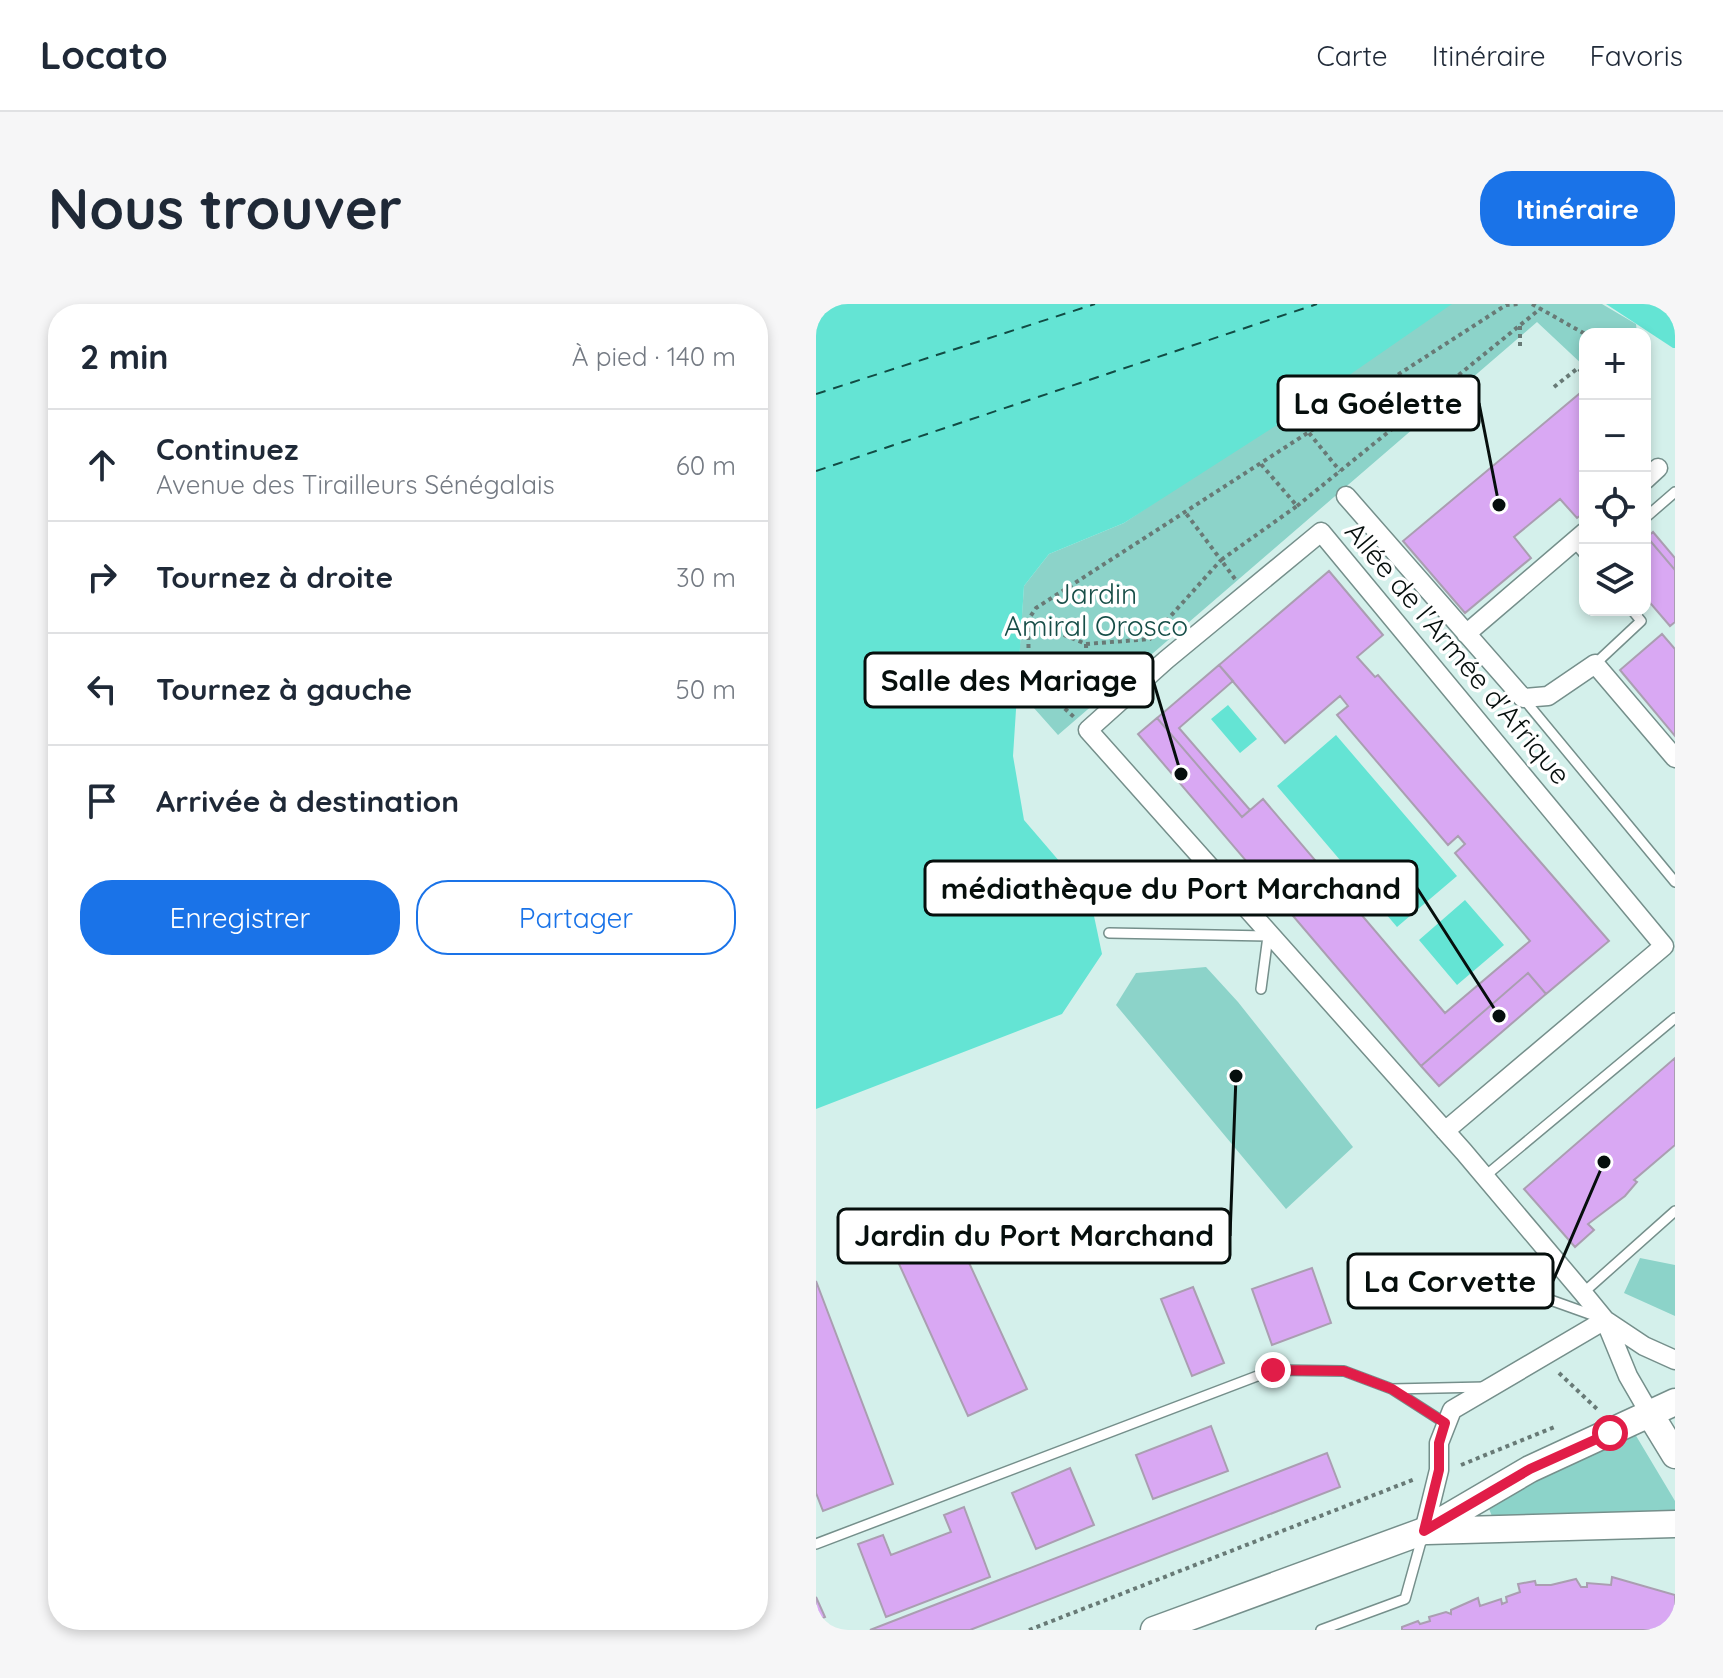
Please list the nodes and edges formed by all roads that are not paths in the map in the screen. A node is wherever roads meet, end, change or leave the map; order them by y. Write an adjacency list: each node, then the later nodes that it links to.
1 (1675, 492): 3 (lane)
2 (1346, 496): 6 (street)
3 (1651, 513)
4 (1580, 544): 6 (street)
5 (1637, 616): 7 (lane)
6 (1466, 634): 8 (street)
7 (1595, 664): 8 (street); 9 (street)
8 (1523, 698): 10 (lane)
9 (1675, 758)
10 (1675, 882)
11 (1109, 933): 12 (lane)
12 (1268, 936): 13 (street, Allée de l'Armée d'Afrique); 14 (lane); 16 (street)
13 (1670, 951): 16 (street)
14 (1261, 989)
15 (1675, 1018): 17 (lane)
16 (1445, 1131): 17 (street)
17 (1484, 1177): 19 (street)
18 (1675, 1211): 19 (lane)
19 (1583, 1293): 21 (street)
20 (1542, 1297): 21 (lane)
21 (1605, 1320): 22 (street); 23 (street); 26 (street)
22 (1675, 1360)
23 (1492, 1387): 24 (lane); 27 (street)
24 (1392, 1389): 27 (lane); 31 (lane)
25 (1675, 1402): 26 (main road)
26 (1650, 1414): 28 (main road); 30 (main road)
27 (1445, 1423): 30 (street)
28 (1675, 1455)
29 (1675, 1524): 30 (main road)
30 (1424, 1531): 32 (main road); 33 (lane)
31 (816, 1544)
32 (1154, 1630)
33 (1321, 1630)

